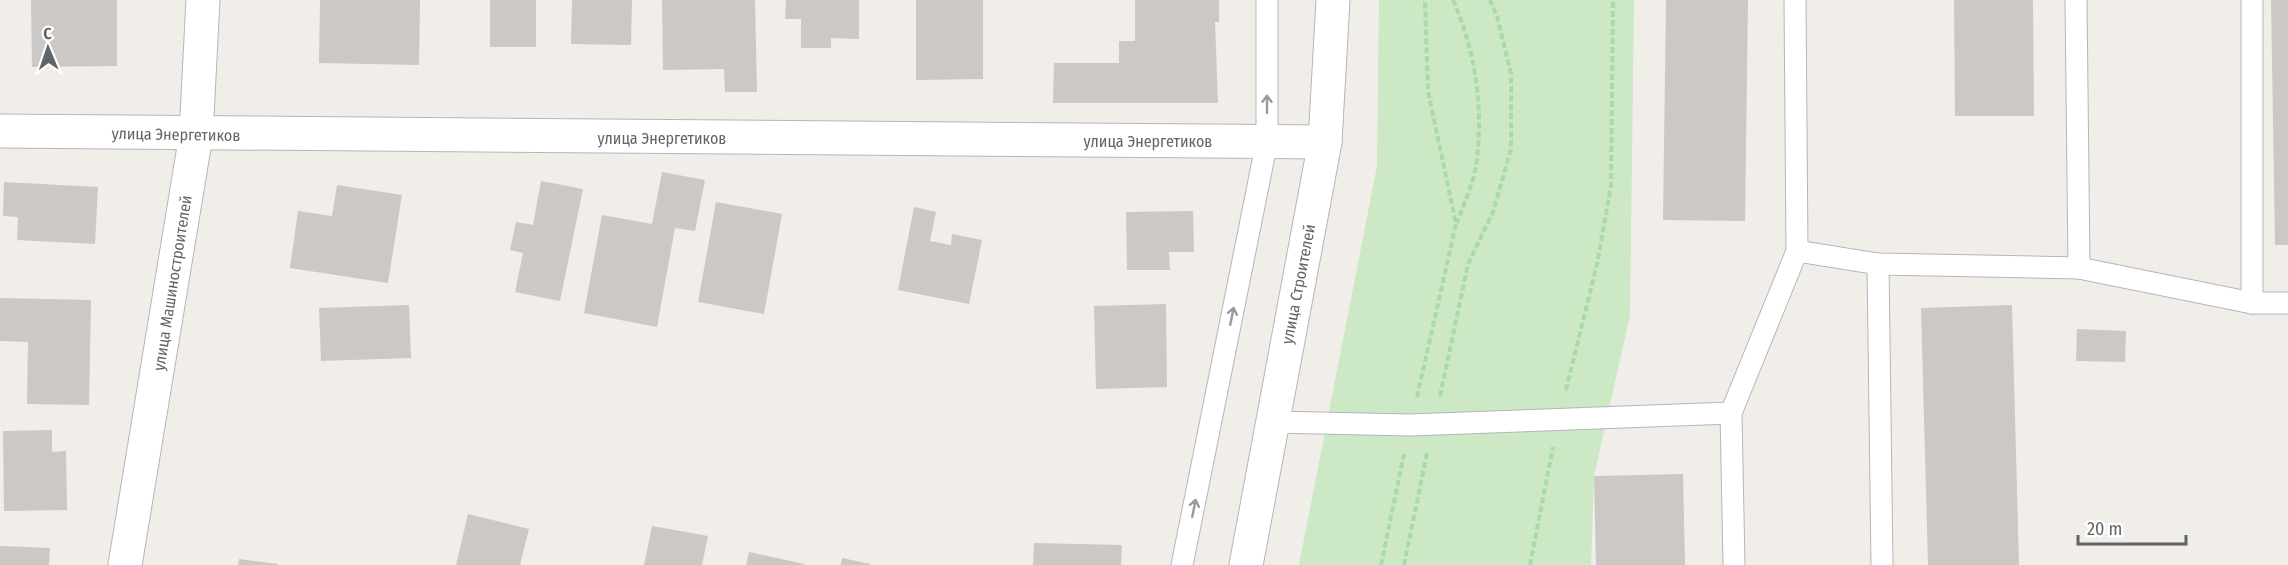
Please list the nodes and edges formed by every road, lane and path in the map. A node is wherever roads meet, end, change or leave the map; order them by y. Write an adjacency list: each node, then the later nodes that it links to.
1 (203, 0): 12 (street, улица Машиностроителей)
2 (1268, 0): 13 (lane, one-way to 2)
3 (1333, 0): 14 (street, улица Строителей)
4 (1425, 0): 15 (path)
5 (1453, 0): 15 (path)
6 (1490, 0): 24 (path)
7 (1613, 0): 22 (path)
8 (1795, 0): 16 (lane)
9 (2076, 0): 18 (lane)
10 (2252, 0): 19 (lane)
11 (0, 131): 12 (street, улица Энергетиков)
12 (196, 135): 13 (street, улица Энергетиков); 26 (street, улица Машиностроителей)
13 (1267, 141): 14 (street, улица Энергетиков); 27 (lane, one-way to 13)
14 (1325, 142): 23 (street, улица Строителей)
15 (1456, 224): 25 (path)
16 (1797, 251): 17 (lane); 21 (lane)
17 (1878, 264): 18 (lane); 33 (lane)
18 (2079, 268): 19 (lane)
19 (2252, 303): 20 (lane)
20 (2288, 303)
21 (1731, 413): 22 (lane); 32 (lane)
22 (1558, 420): 24 (lane); 31 (path)
23 (1273, 422): 25 (lane); 28 (street, улица Строителей)
24 (1433, 425): 25 (lane); 30 (path)
25 (1410, 426): 29 (path)
26 (125, 565)
27 (1182, 565)
28 (1246, 565)
29 (1381, 565)
30 (1404, 565)
31 (1530, 565)
32 (1734, 565)
33 (1882, 565)

